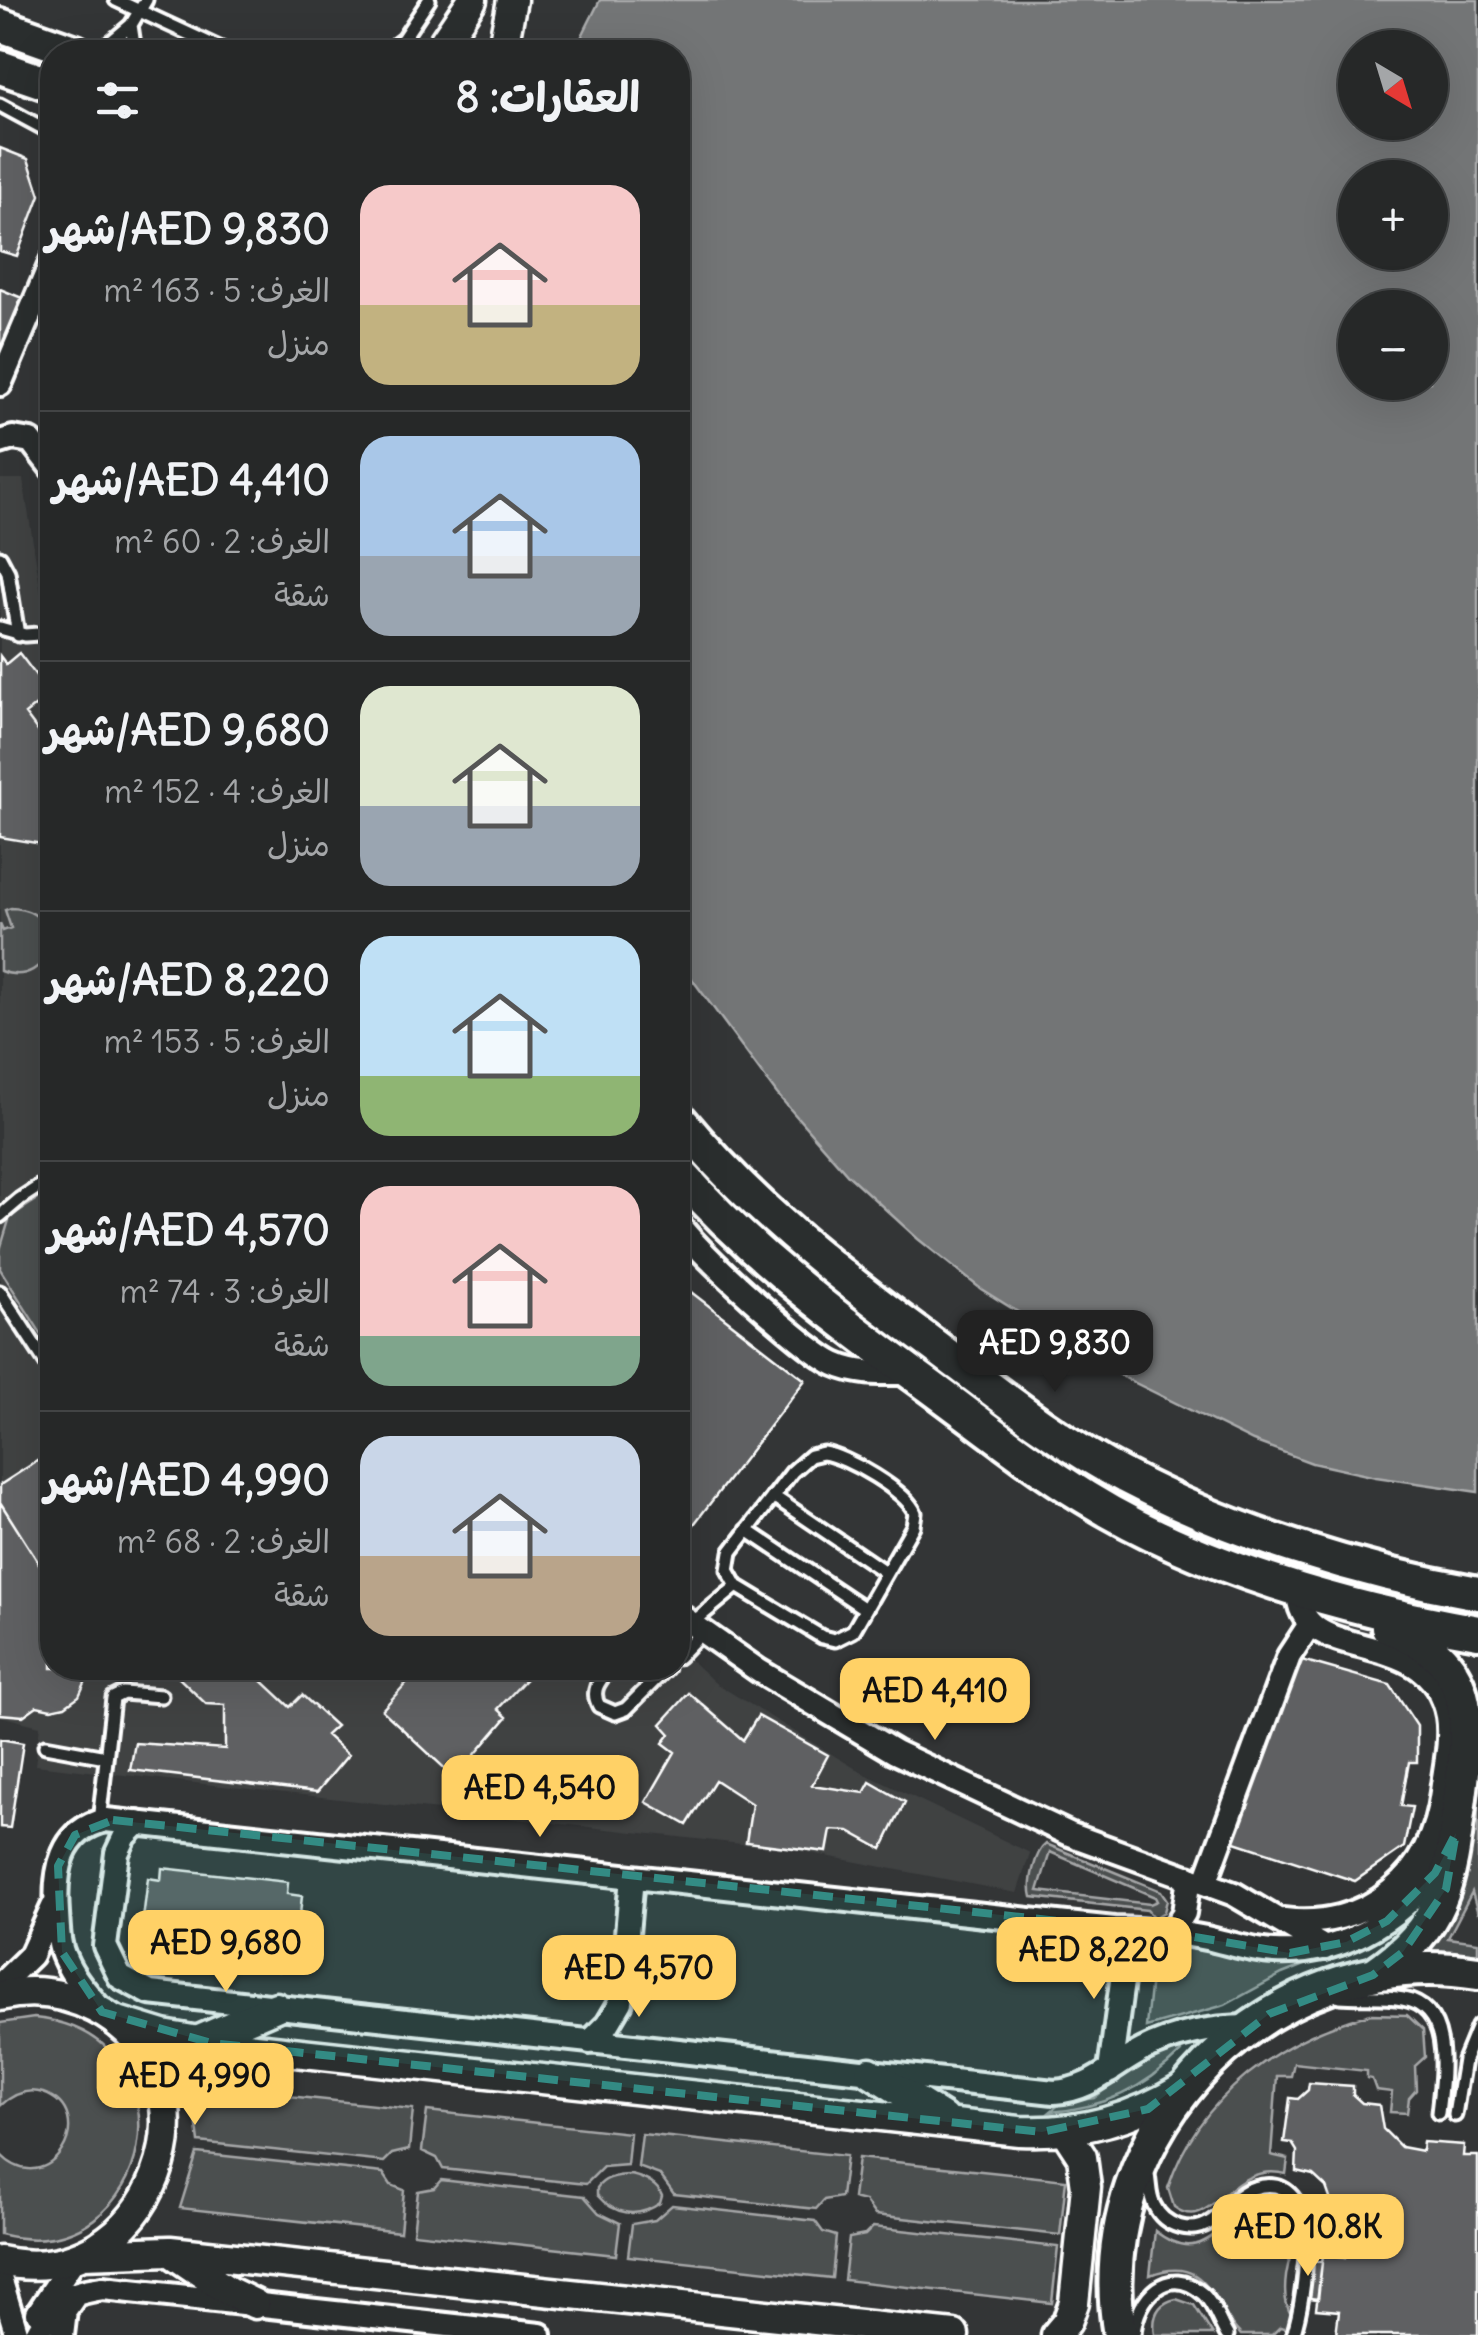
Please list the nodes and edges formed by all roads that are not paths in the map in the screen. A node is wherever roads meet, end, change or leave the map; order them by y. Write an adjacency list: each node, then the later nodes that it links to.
1 (116, 0): 5 (lane)
2 (429, 0): 12 (lane)
3 (472, 0): 13 (street)
4 (512, 0): 14 (street)
5 (142, 6): 7 (lane); 11 (lane)
6 (0, 25): 8 (main road)
7 (131, 25): 9 (lane); 10 (lane)
8 (42, 40)
9 (114, 40)
10 (133, 40)
11 (206, 40)
12 (401, 40)
13 (444, 40)
14 (504, 40)
15 (0, 67): 16 (main road)
16 (40, 81)
17 (0, 105): 18 (lane)
18 (40, 127)
19 (40, 289): 20 (street)
20 (0, 384)
21 (40, 430): 22 (street)
22 (11, 436): 23 (street)
23 (40, 459)
24 (0, 557): 27 (lane)
25 (0, 628): 27 (lane)
26 (40, 634): 27 (lane)
27 (18, 635)
28 (690, 1131): 38 (main road)
29 (690, 1184): 35 (main road)
30 (40, 1186): 31 (lane)
31 (0, 1216)
32 (690, 1249): 35 (street)
33 (0, 1292): 34 (lane)
34 (40, 1354)
35 (912, 1373): 41 (main road)
36 (773, 1496): 37 (lane); 39 (lane); 39 (lane)
37 (747, 1530): 40 (lane); 44 (lane)
38 (1348, 1562): 42 (main road); 43 (main road)
39 (886, 1572): 44 (lane)
40 (737, 1586): 44 (lane); 45 (lane)
41 (1298, 1589): 43 (main road); 46 (street)
42 (1478, 1592)
43 (1337, 1600): 47 (main road); 50 (main road)
44 (865, 1609)
45 (690, 1623): 58 (street)
46 (1310, 1624): 58 (street); 60 (street)
47 (1478, 1632)
48 (600, 1680): 49 (lane)
49 (655, 1680)
50 (1472, 1693): 56 (main road)
51 (161, 1696): 53 (lane)
52 (45, 1746): 53 (lane)
53 (106, 1757): 54 (lane)
54 (99, 1822): 55 (street); 59 (street)
55 (138, 1823): 57 (street); 70 (street)
56 (1456, 1833): 63 (street); 65 (main road)
57 (632, 1877): 61 (street); 69 (street)
58 (1198, 1880): 60 (street); 62 (street)
59 (56, 1899): 66 (street); 71 (street)
60 (1277, 1920): 63 (street)
61 (1114, 1929): 62 (street); 78 (street)
62 (1171, 1932): 63 (street)
63 (1324, 1948)
64 (1478, 1973): 65 (main road)
65 (1373, 1974): 67 (main road)
66 (0, 1985)
67 (1313, 1992): 73 (main road); 80 (lane)
68 (0, 1996): 71 (street)
69 (620, 2002): 75 (street); 76 (street)
70 (276, 2007): 74 (street); 75 (street)
71 (108, 2016): 74 (street); 88 (street)
72 (1478, 2026): 81 (lane)
73 (1249, 2027): 78 (street); 79 (main road)
74 (196, 2041): 84 (street)
75 (590, 2042): 76 (street)
76 (644, 2048): 77 (street)
77 (870, 2072): 78 (street); 84 (street)
78 (1110, 2072)
79 (1185, 2087): 85 (street); 86 (main road)
80 (1440, 2095): 81 (lane); 82 (lane)
81 (1457, 2097): 83 (lane)
82 (1438, 2113)
83 (1455, 2115)
84 (953, 2124): 85 (street)
85 (1065, 2131): 98 (street)
86 (1144, 2151): 99 (main road); 102 (lane)
87 (170, 2251): 88 (street); 92 (street); 97 (street)
88 (79, 2255): 89 (street); 94 (street)
89 (0, 2260)
90 (0, 2278): 93 (street)
91 (76, 2294): 92 (street); 94 (street); 95 (street)
92 (256, 2304): 96 (street)
93 (17, 2335)
94 (33, 2335)
95 (62, 2335)
96 (540, 2335)
97 (954, 2335)
98 (1056, 2335)
99 (1120, 2335)
100 (1134, 2335): 101 (lane)
101 (1227, 2335)
102 (1293, 2335)

